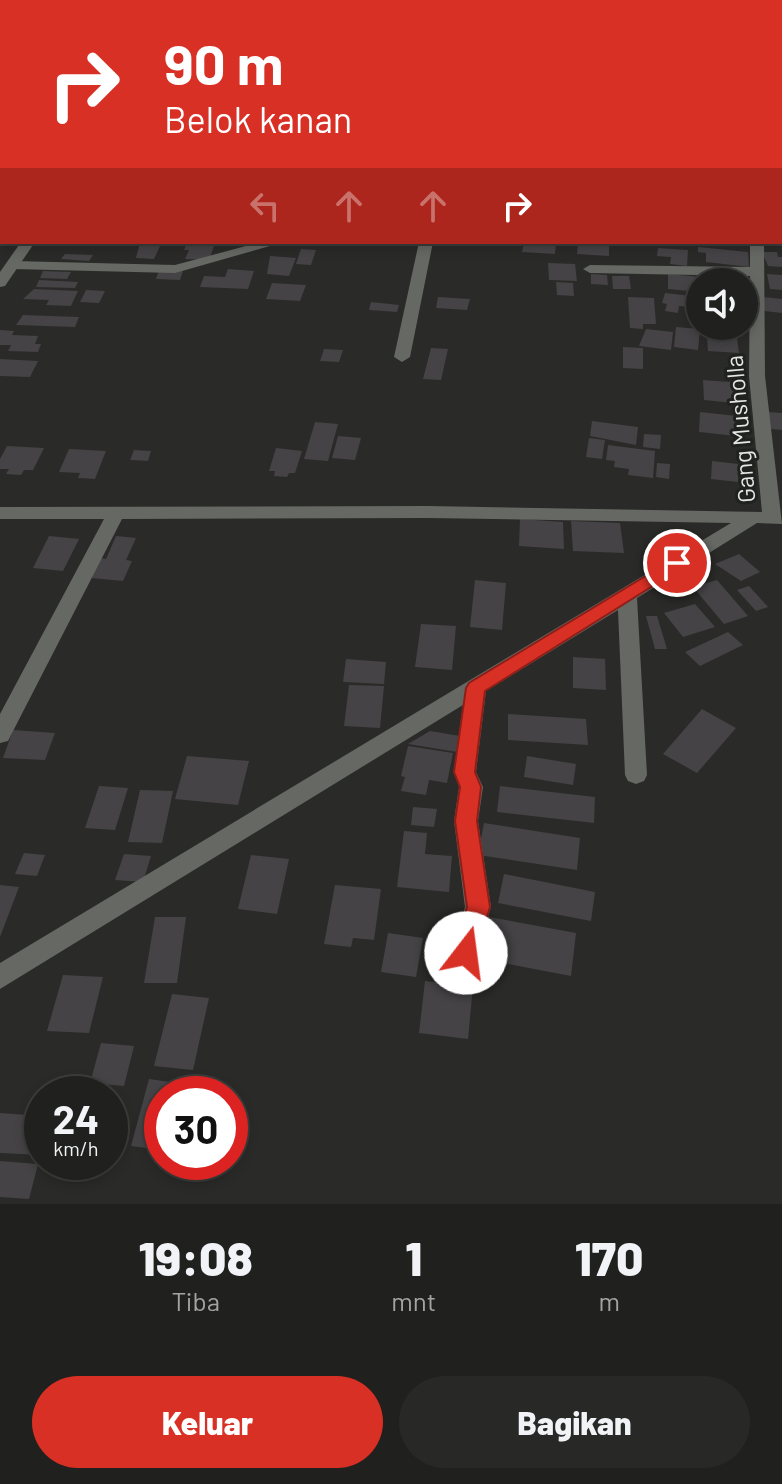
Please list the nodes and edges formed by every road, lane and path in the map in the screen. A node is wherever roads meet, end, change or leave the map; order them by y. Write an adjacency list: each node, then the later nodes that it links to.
1 (27, 244): 5 (street)
2 (270, 244): 5 (street)
3 (426, 244): 11 (street)
4 (757, 244): 6 (street, Gang Musholla)
5 (13, 265): 9 (street)
6 (758, 268)
7 (590, 269): 8 (street)
8 (686, 271)
9 (0, 283)
10 (757, 340): 14 (street, Gang Musholla)
11 (402, 357)
12 (0, 513): 13 (street)
13 (116, 513): 14 (street); 17 (street)
14 (768, 518): 15 (street)
15 (627, 592): 16 (street); 18 (street)
16 (476, 688): 19 (street); 20 (street)
17 (0, 735)
18 (636, 775)
19 (466, 953)
20 (0, 977)

